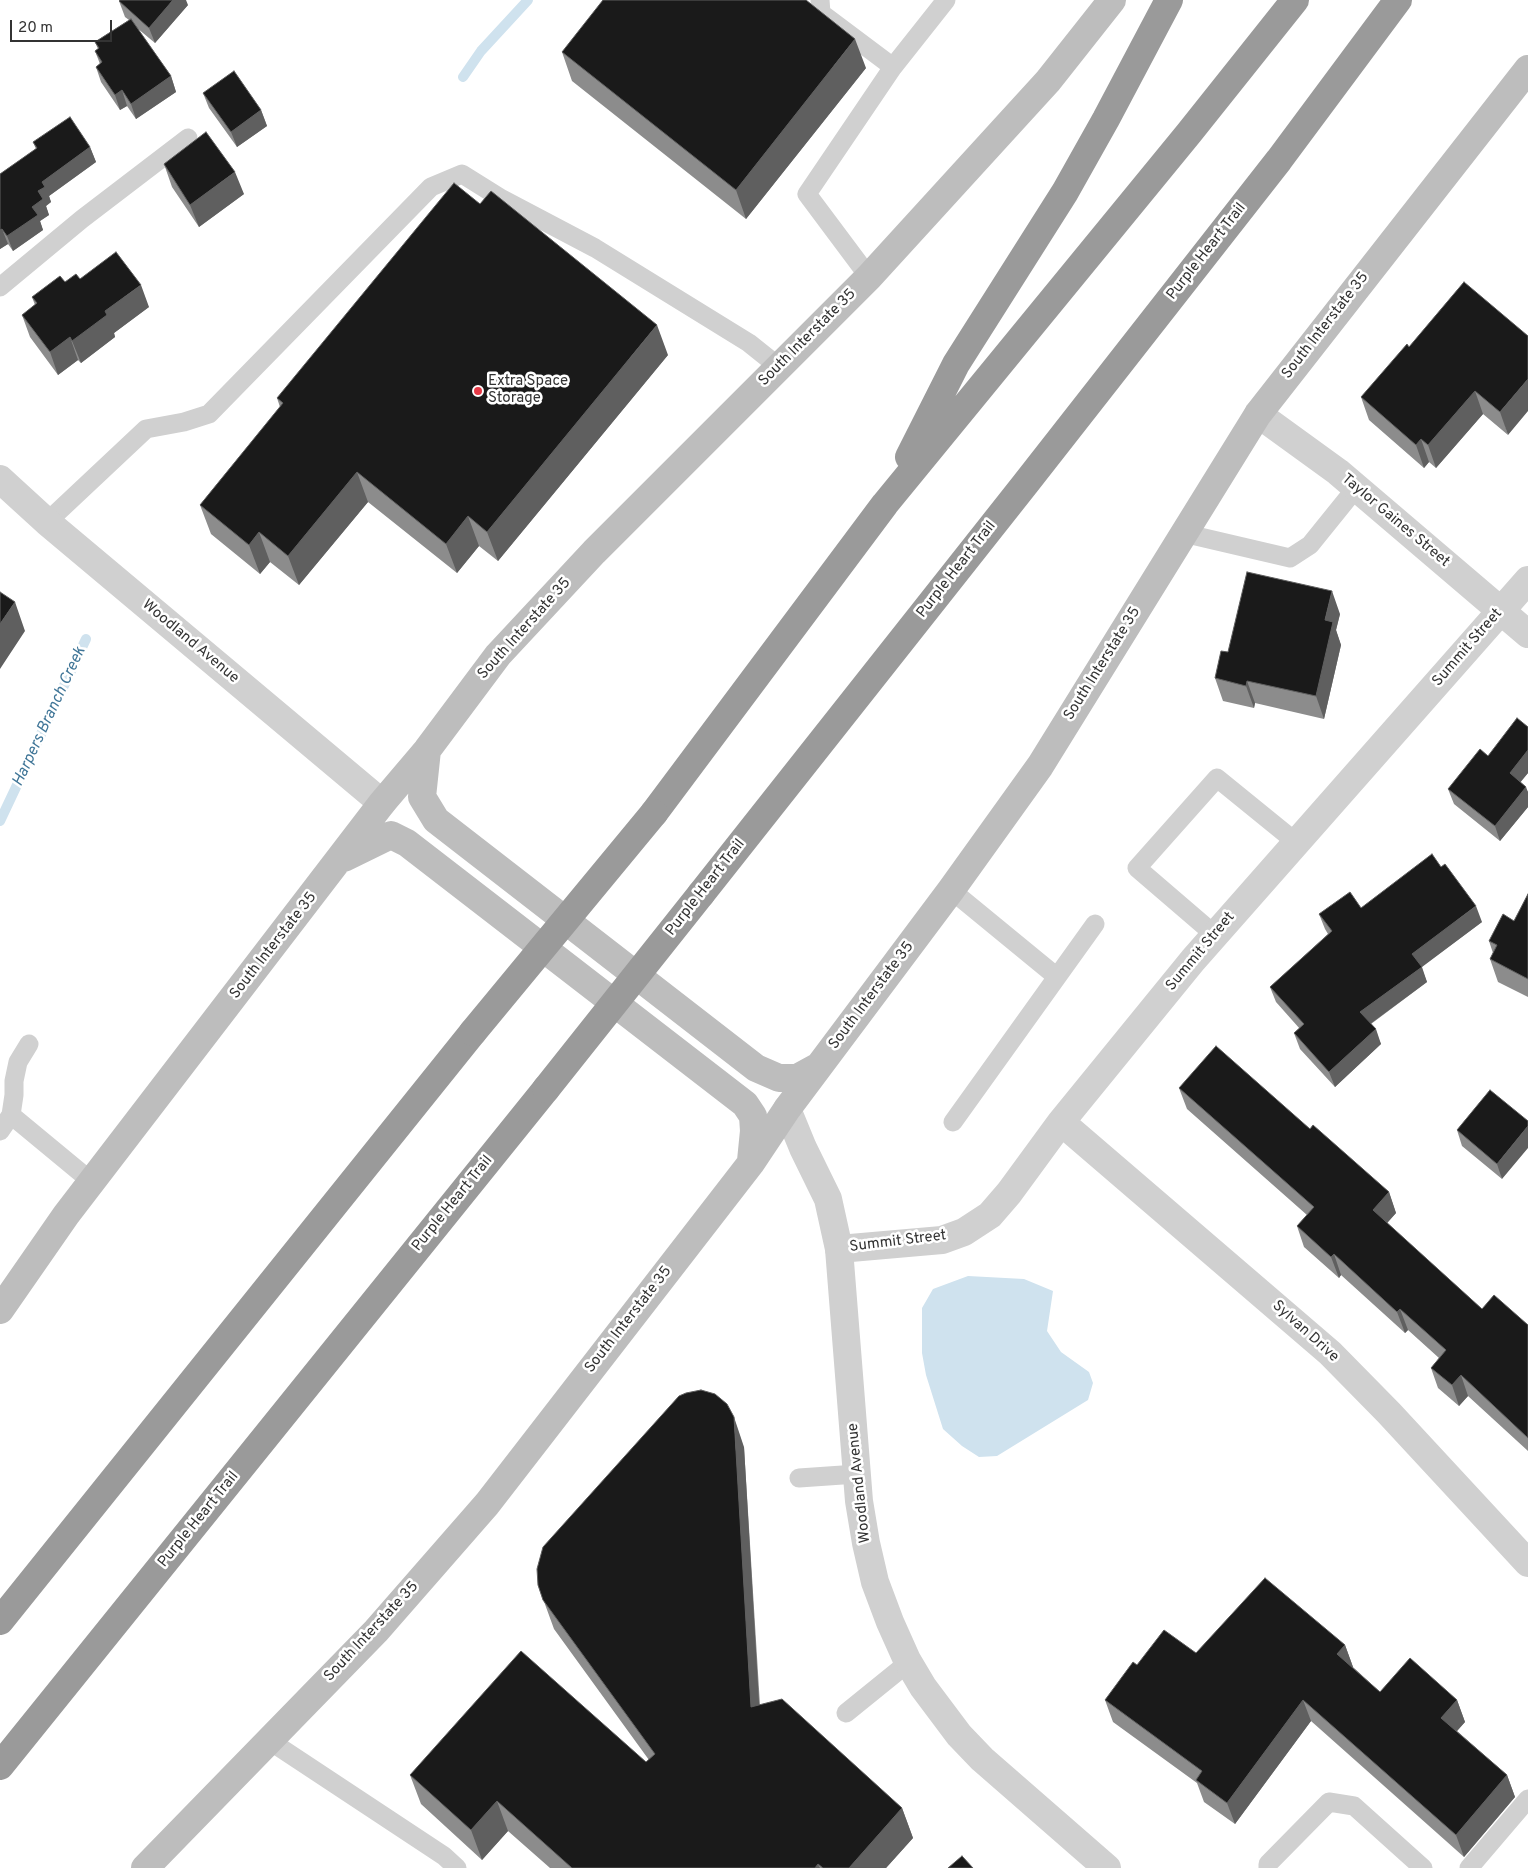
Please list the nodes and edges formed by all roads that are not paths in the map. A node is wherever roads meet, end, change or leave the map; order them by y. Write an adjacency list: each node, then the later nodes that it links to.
1 (946, 0): 7 (lane)
2 (1112, 0): 10 (main road, South Interstate 35)
3 (1169, 0): 16 (highway)
4 (1295, 0): 16 (highway)
5 (1398, 0): 48 (highway, Purple Heart Trail, bridge)
6 (820, 6): 7 (lane)
7 (893, 67): 10 (lane)
8 (1528, 69): 13 (main road, South Interstate 35)
9 (188, 138): 11 (lane)
10 (870, 276): 12 (main road, South Interstate 35)
11 (0, 286)
12 (779, 367): 17 (lane); 22 (main road, South Interstate 35)
13 (1258, 414): 15 (street, Taylor Gaines Street); 18 (main road, South Interstate 35)
14 (0, 480): 17 (street, Woodland Avenue)
15 (1356, 488): 18 (lane); 20 (street, Taylor Gaines Street)
16 (885, 504): 44 (highway, bridge)
17 (47, 522): 23 (street, Woodland Avenue)
18 (1183, 533): 26 (main road, South Interstate 35)
19 (1528, 580): 20 (street, Summit Street)
20 (1501, 611): 21 (street, Taylor Gaines Street); 24 (street, Summit Street)
21 (1528, 634)
22 (427, 750): 23 (main road, South Interstate 35); 31 (main road)
23 (382, 803): 25 (main road, South Interstate 35)
24 (1297, 843): 28 (street, Summit Street); 28 (lane)
25 (339, 860): 37 (main road); 38 (main road, South Interstate 35)
26 (951, 890): 29 (lane); 31 (main road, South Interstate 35)
27 (1095, 924): 29 (lane)
28 (1215, 935): 35 (street, Summit Street)
29 (1057, 977): 34 (lane)
30 (30, 1044): 33 (lane)
31 (819, 1066): 32 (main road, South Interstate 35)
32 (787, 1109): 37 (main road, South Interstate 35); 39 (street, Woodland Avenue)
33 (11, 1114): 36 (lane); 38 (lane)
34 (953, 1122)
35 (1062, 1122): 39 (street, Summit Street); 43 (street, Sylvan Drive)
36 (0, 1131)
37 (751, 1163): 47 (main road, South Interstate 35)
38 (92, 1182): 40 (main road, South Interstate 35)
39 (839, 1249): 41 (street, Woodland Avenue)
40 (0, 1310)
41 (857, 1474): 42 (lane); 45 (street, Woodland Avenue)
42 (799, 1478)
43 (1528, 1563)
44 (0, 1621)
45 (909, 1662): 46 (lane); 52 (street, Woodland Avenue)
46 (846, 1713)
47 (270, 1741): 50 (main road, South Interstate 35); 51 (lane)
48 (3, 1764)
49 (1528, 1799): 55 (lane)
50 (145, 1868)
51 (457, 1868)
52 (1107, 1868)
53 (1268, 1868): 54 (lane)
54 (1423, 1868)
55 (1469, 1868)

